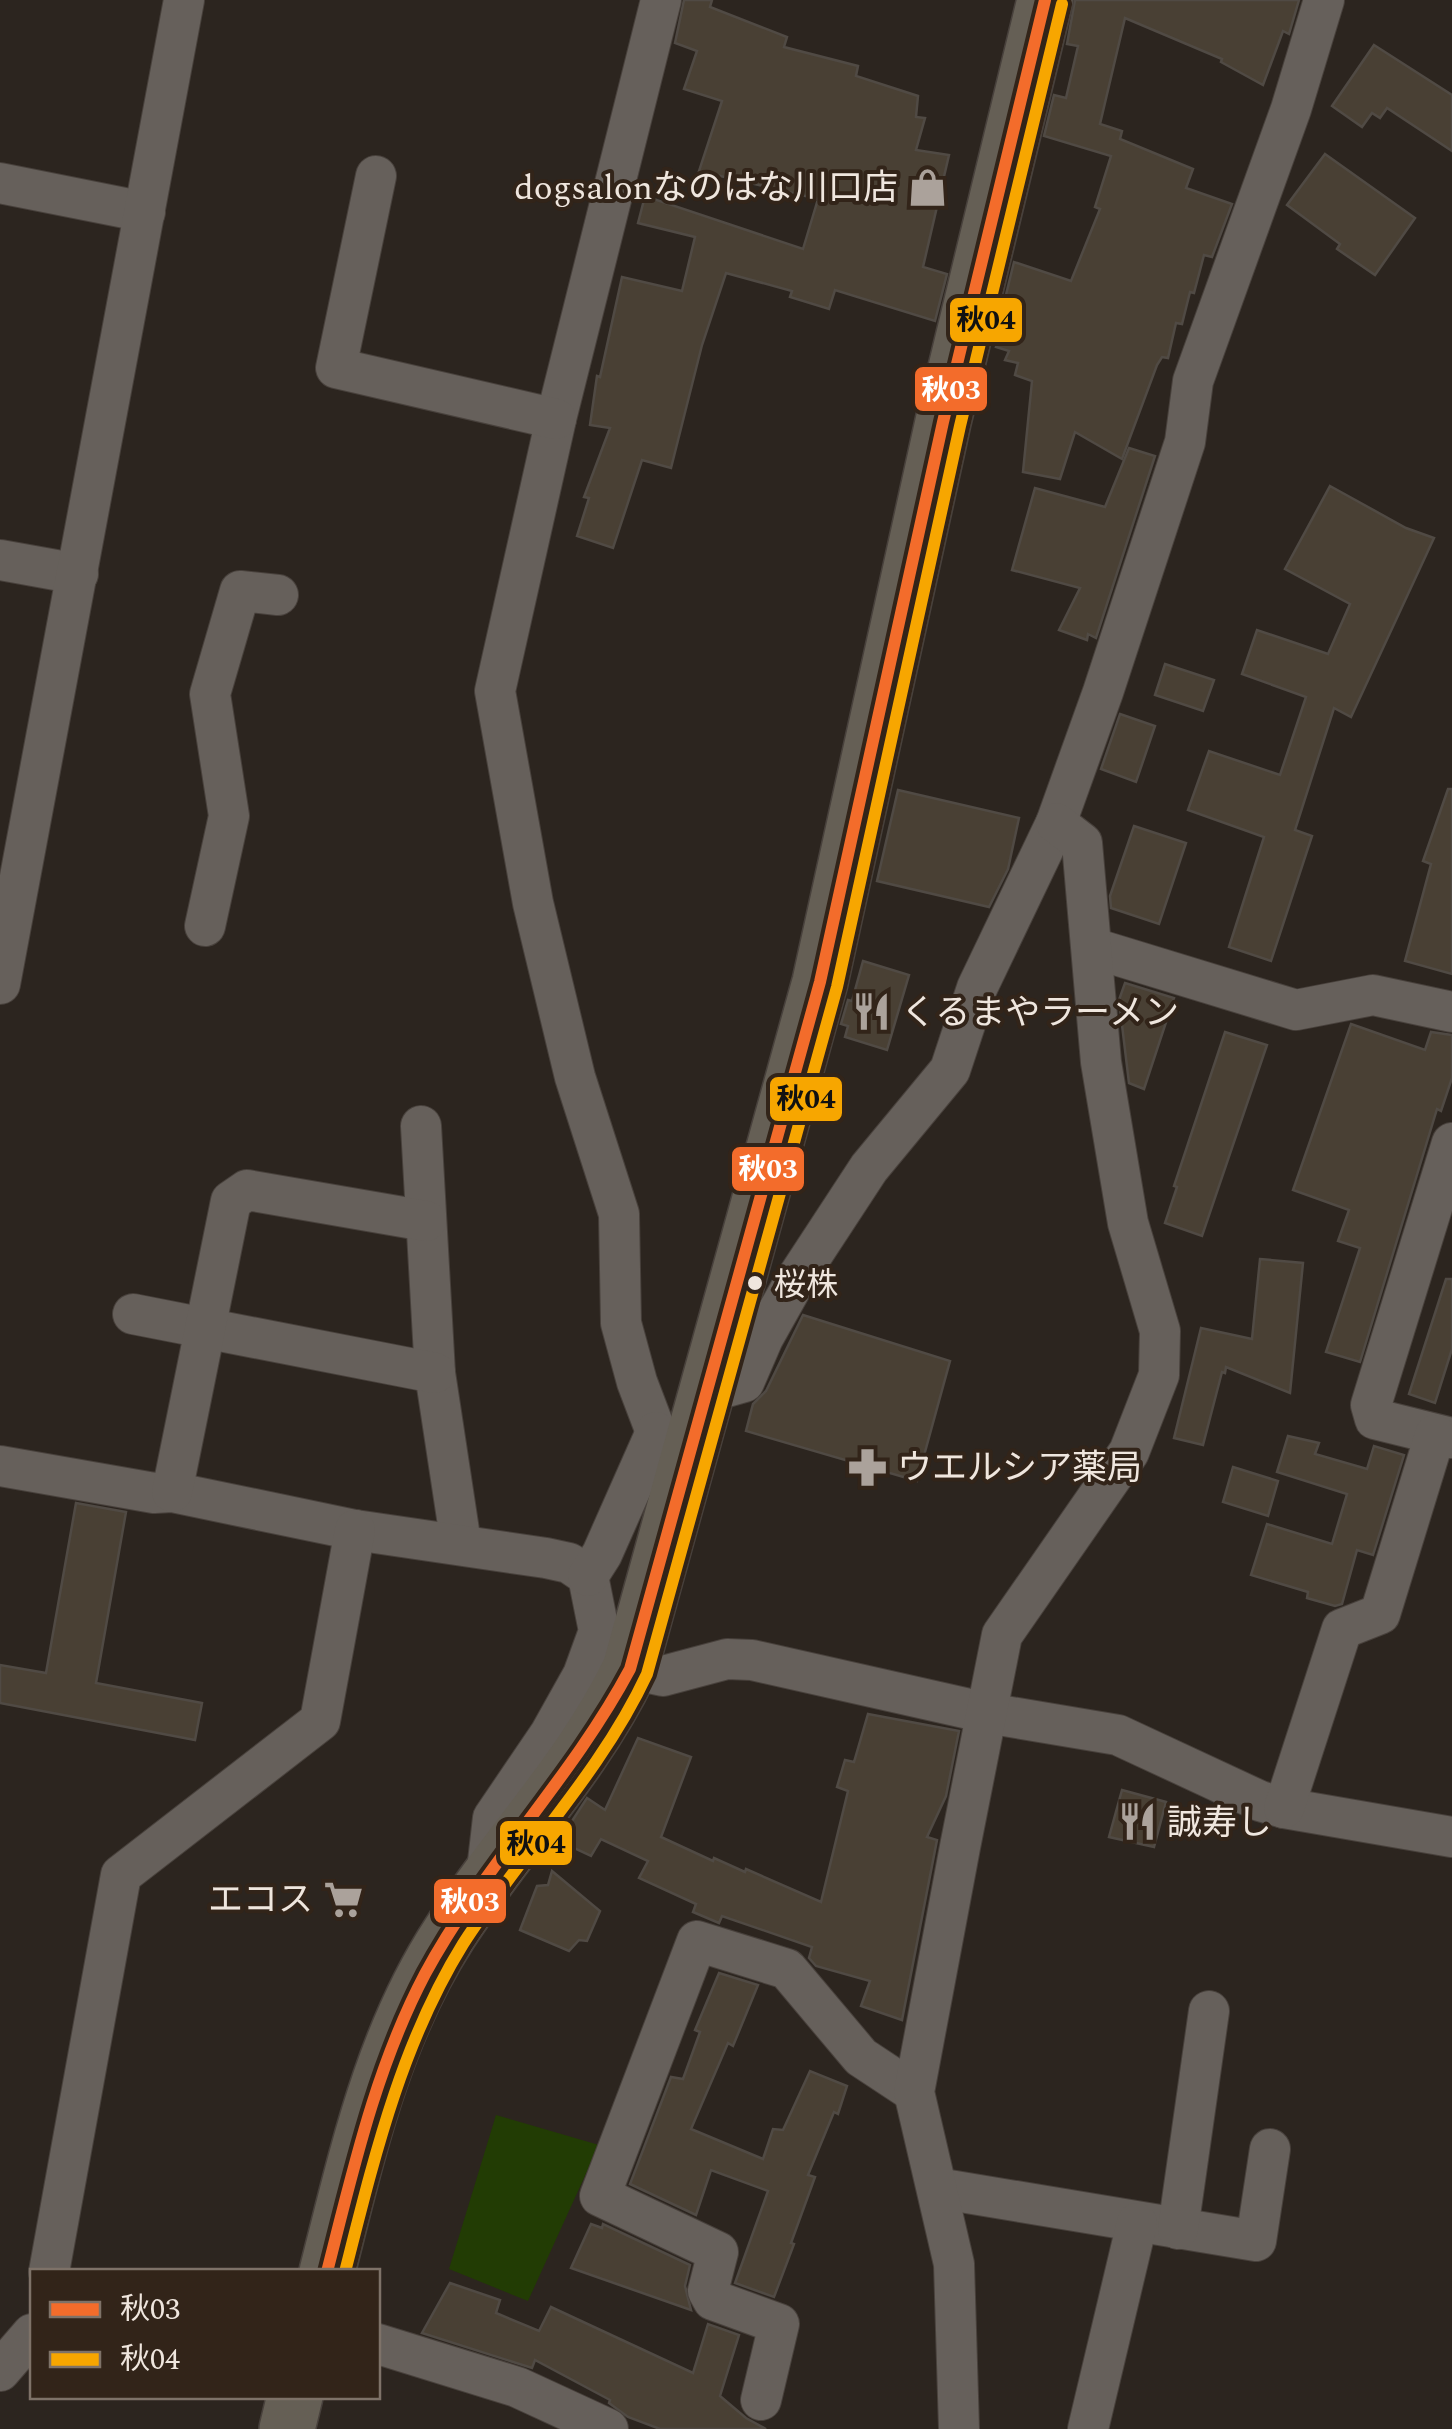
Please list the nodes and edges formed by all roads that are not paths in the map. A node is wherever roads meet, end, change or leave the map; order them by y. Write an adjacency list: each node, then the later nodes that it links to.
1 (184, 0): 7 (street)
2 (661, 0): 8 (street)
3 (1045, 0): 24 (main road)
4 (1324, 0): 12 (street)
5 (376, 176): 8 (street)
6 (0, 183): 7 (street)
7 (145, 212): 10 (street)
8 (556, 418): 26 (street)
9 (0, 560): 10 (street)
10 (78, 574): 13 (street)
11 (278, 594): 14 (street)
12 (1056, 823): 15 (street); 24 (street)
13 (9, 890): 16 (street)
14 (205, 926)
15 (1093, 948): 17 (street); 33 (street)
16 (0, 984)
17 (1452, 1012)
18 (421, 1126): 20 (street)
19 (1452, 1143): 25 (street)
20 (426, 1221): 22 (street); 23 (street)
21 (134, 1314): 22 (street)
22 (206, 1330): 23 (street); 28 (street)
23 (435, 1373): 30 (street)
24 (708, 1392): 26 (main road)
25 (1444, 1436): 34 (street)
26 (674, 1443): 31 (street); 32 (main road)
27 (0, 1466): 28 (street)
28 (172, 1492): 29 (street)
29 (355, 1530): 30 (street); 43 (street)
30 (460, 1544): 31 (street)
31 (588, 1576): 36 (street)
32 (630, 1670): 33 (street); 36 (main road)
33 (987, 1713): 34 (street); 38 (street)
34 (1284, 1808): 35 (street)
35 (1452, 1837)
36 (486, 1883): 44 (main road)
37 (1210, 2011): 42 (street)
38 (914, 2092): 40 (street); 49 (street)
39 (1270, 2149): 42 (street)
40 (937, 2188): 41 (street); 52 (street)
41 (1137, 2224): 42 (street); 53 (street)
42 (1178, 2229)
43 (50, 2269)
44 (328, 2269)
45 (30, 2336): 47 (street)
46 (380, 2345): 51 (street)
47 (0, 2371)
48 (294, 2399): 50 (main road)
49 (761, 2400)
50 (287, 2429)
51 (608, 2429)
52 (959, 2429)
53 (1088, 2429)

